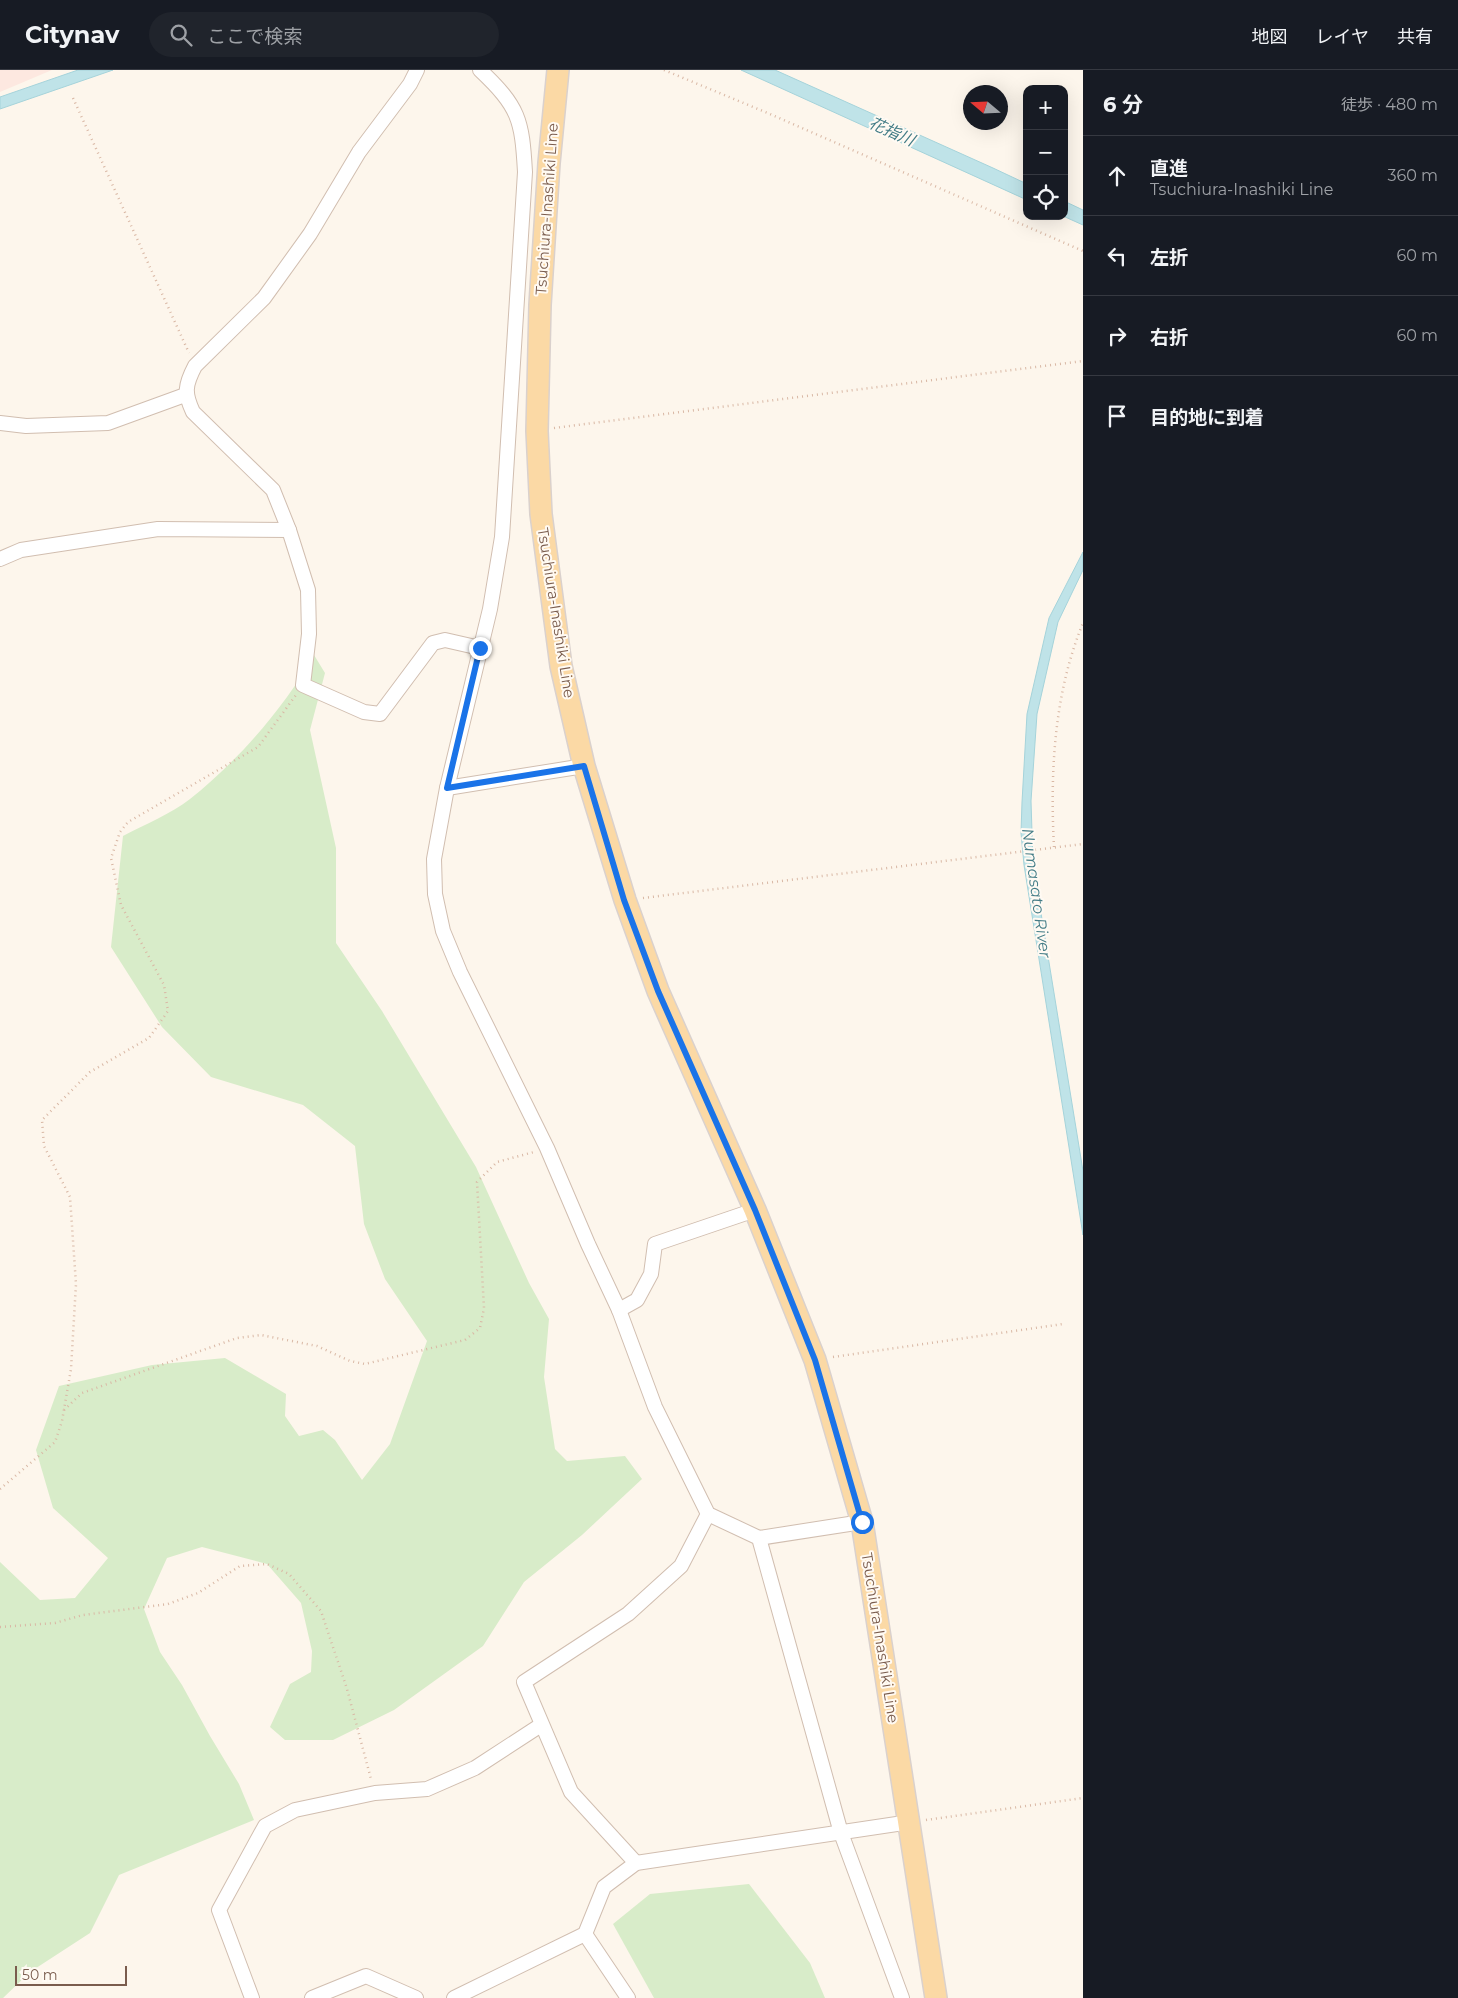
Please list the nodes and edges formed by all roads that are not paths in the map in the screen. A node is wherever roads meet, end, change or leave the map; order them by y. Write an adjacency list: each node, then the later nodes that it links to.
1 (417, 70): 4 (street)
2 (480, 70): 8 (street)
3 (558, 70): 9 (main road, Tsuchiura-Inashiki Line)
4 (186, 395): 5 (street); 6 (street)
5 (0, 423)
6 (289, 530): 7 (street); 8 (street)
7 (0, 559)
8 (480, 648): 10 (street)
9 (584, 766): 10 (street); 11 (main road, Tsuchiura-Inashiki Line)
10 (447, 788): 12 (street)
11 (755, 1210): 12 (street); 14 (main road, Tsuchiura-Inashiki Line)
12 (619, 1310): 13 (street)
13 (708, 1514): 15 (street); 16 (street)
14 (862, 1522): 15 (street); 17 (main road, Tsuchiura-Inashiki Line)
15 (759, 1538): 18 (street)
16 (541, 1725): 19 (street); 21 (street)
17 (910, 1822): 18 (street); 27 (main road, Tsuchiura-Inashiki Line)
18 (841, 1834): 19 (street); 26 (street)
19 (636, 1863): 20 (street)
20 (585, 1934): 24 (street); 25 (street)
21 (252, 1998)
22 (312, 1998): 23 (street)
23 (416, 1998)
24 (454, 1998)
25 (628, 1998)
26 (902, 1998)
27 (936, 1998)

